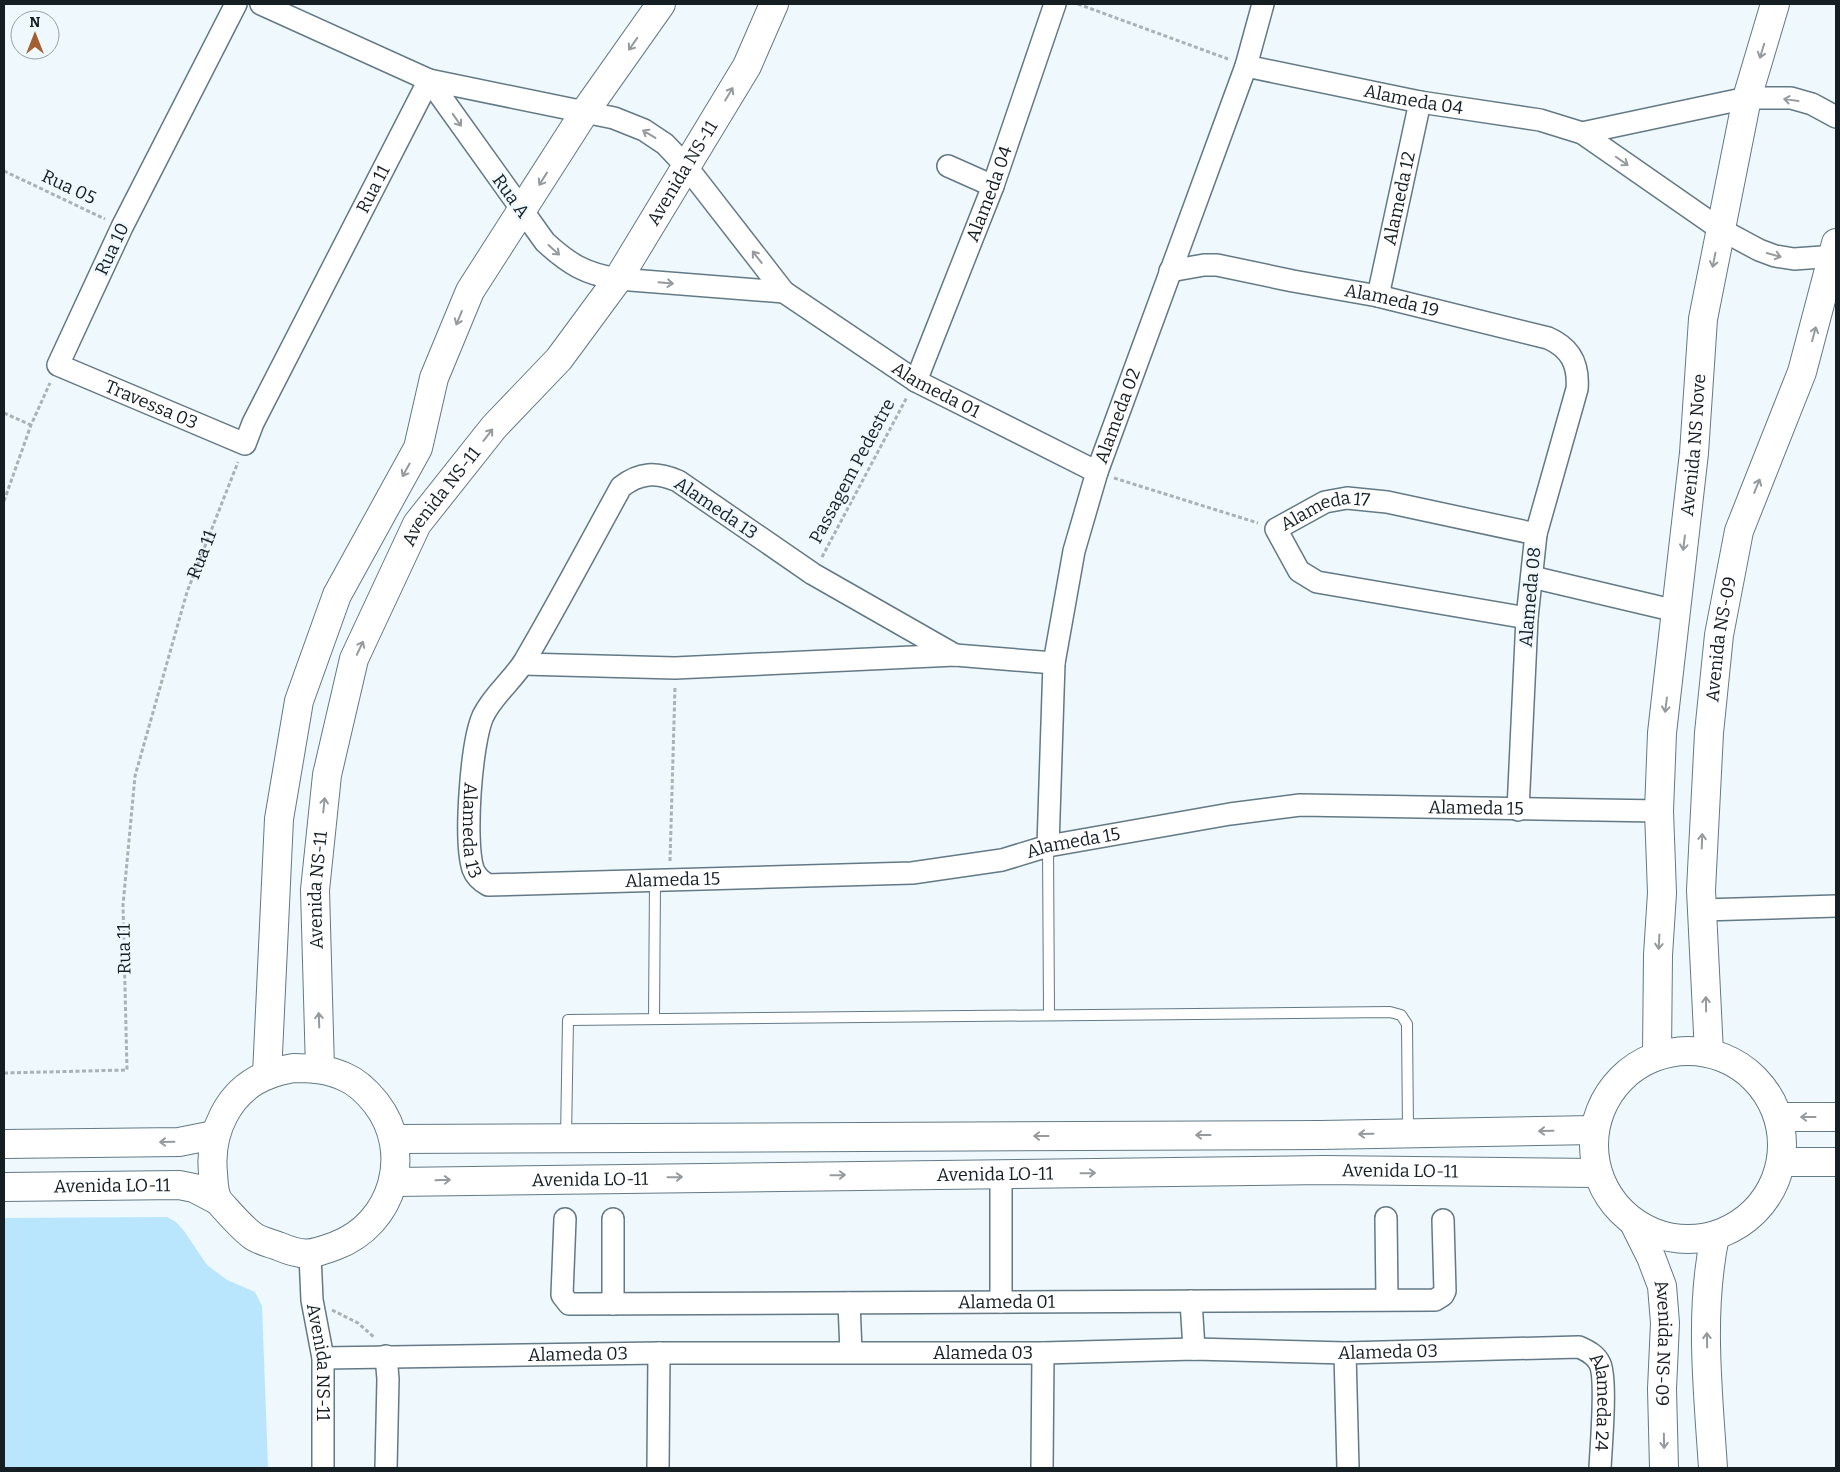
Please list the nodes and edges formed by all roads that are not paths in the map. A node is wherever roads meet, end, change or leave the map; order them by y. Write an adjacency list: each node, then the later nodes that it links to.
1 (236, 4): 25 (street, Rua 10)
2 (261, 4): 9 (street)
3 (661, 4): 12 (street, one-way to 12)
4 (774, 4): 15 (street, Avenida NS-11, one-way to 4)
5 (1055, 4): 17 (street, Alameda 04)
6 (1263, 4): 8 (street, Alameda 02)
7 (1775, 4): 10 (street, Avenida NS Nove, one-way to 10)
8 (1246, 66): 11 (street, Alameda 04); 21 (street, Alameda 02)
9 (428, 80): 12 (street); 18 (street, Rua A, one-way to 18); 28 (street, Rua 11)
10 (1747, 98): 13 (street, one-way to 10); 14 (street); 19 (street, Avenida NS Nove)
11 (1420, 102): 14 (street, Alameda 04); 24 (street, Alameda 12)
12 (584, 113): 15 (street, one-way to 12); 18 (street, one-way to 18)
13 (1836, 117)
14 (1582, 133): 19 (street, one-way to 19)
15 (686, 166): 22 (street, Avenida NS-11); 23 (street, one-way to 15)
16 (948, 166): 17 (street)
17 (993, 186): 26 (street, Alameda 04)
18 (522, 212): 22 (street, Rua A, one-way to 22); 49 (street, one-way to 49)
19 (1720, 229): 20 (street, one-way to 20); 32 (street, Avenida NS Nove, one-way to 32)
20 (1835, 252): 43 (street, Avenida NS-09, one-way to 20)
21 (1170, 271): 24 (street, Alameda 19); 29 (street, Alameda 02)
22 (618, 279): 23 (street, Rua A, one-way to 23); 48 (street, Avenida NS-11, one-way to 22)
23 (784, 292): 26 (street, Alameda 01)
24 (1378, 296): 27 (street, Alameda 19)
25 (58, 365): 28 (street, Travessa 03)
26 (916, 381): 29 (street, Alameda 01)
27 (1577, 389): 30 (street, Alameda 08)
28 (244, 444)
29 (1097, 472): 35 (street, Alameda 02)
30 (1536, 534): 31 (street, Alameda 08); 33 (street, Alameda 17)
31 (1532, 577): 32 (street); 33 (street, Alameda 08)
32 (1676, 611): 38 (street, Avenida NS Nove, one-way to 38)
33 (1527, 618): 37 (street, Alameda 08)
34 (955, 654): 35 (street, Alameda 13); 36 (street, Alameda 13); 36 (street, Alameda 13)
35 (1054, 663): 39 (street, Alameda 02)
36 (523, 664): 41 (street, Alameda 13)
37 (1518, 810): 38 (street, Alameda 15); 39 (street, Alameda 15)
38 (1659, 810): 47 (street, Avenida NS Nove, one-way to 47)
39 (1048, 846): 40 (street, Alameda 15); 44 (lane)
40 (663, 882): 41 (street, Alameda 15); 45 (lane)
41 (488, 885)
42 (1836, 906): 43 (street)
43 (1702, 910): 46 (street, Avenida NS-09, one-way to 43)
44 (1049, 1014): 45 (lane); 53 (lane)
45 (654, 1018): 56 (lane)
46 (1708, 1053): 47 (street); 50 (street)
47 (1657, 1054): 52 (street)
48 (320, 1069): 49 (street); 55 (street)
49 (267, 1075): 54 (street)
50 (1779, 1117): 51 (street, one-way to 50); 58 (street)
51 (1836, 1117)
52 (1594, 1130): 53 (street, Avenida LO-11, one-way to 53); 60 (street)
53 (1408, 1134): 56 (street, Avenida LO-11, one-way to 56)
54 (214, 1135): 57 (street, one-way to 57); 64 (street)
55 (394, 1139): 56 (street, Avenida LO-11); 62 (street)
56 (566, 1139)
57 (4, 1144)
58 (1782, 1162): 59 (street); 70 (street)
59 (1836, 1162)
60 (1597, 1173): 61 (street, Avenida LO-11, one-way to 60); 69 (street)
61 (1001, 1174): 62 (street, Avenida LO-11, one-way to 61); 74 (street)
62 (394, 1182): 71 (street)
63 (4, 1187): 64 (street, Avenida LO-11)
64 (215, 1199): 71 (street, Avenida LO-11)
65 (1386, 1218): 72 (street)
66 (566, 1219): 76 (street, Alameda 01)
67 (613, 1219): 76 (street)
68 (1443, 1220): 72 (street, Alameda 01)
69 (1634, 1224): 70 (street); 91 (street, Avenida NS-09, one-way to 91)
70 (1715, 1236): 92 (street, one-way to 70)
71 (310, 1255): 84 (street, Avenida NS-11)
72 (1387, 1299): 73 (street, Alameda 01)
73 (1191, 1301): 74 (street, Alameda 01); 78 (street)
74 (1001, 1302): 75 (street, Alameda 01)
75 (848, 1303): 76 (street, Alameda 01); 79 (street)
76 (614, 1304)
77 (1580, 1347): 82 (street, Alameda 03); 90 (street, Alameda 24)
78 (1194, 1349): 81 (street, Alameda 03); 82 (street, Alameda 03)
79 (851, 1352): 80 (street, Alameda 03); 81 (street, Alameda 03)
80 (659, 1353): 83 (street, Alameda 03); 87 (street)
81 (1044, 1353): 88 (street)
82 (1345, 1353): 89 (street)
83 (386, 1356): 84 (street, Alameda 03); 86 (street)
84 (322, 1358): 85 (street, Avenida NS-11)
85 (323, 1468)
86 (386, 1468)
87 (658, 1468)
88 (1042, 1468)
89 (1348, 1468)
90 (1600, 1468)
91 (1664, 1468)
92 (1713, 1468)

